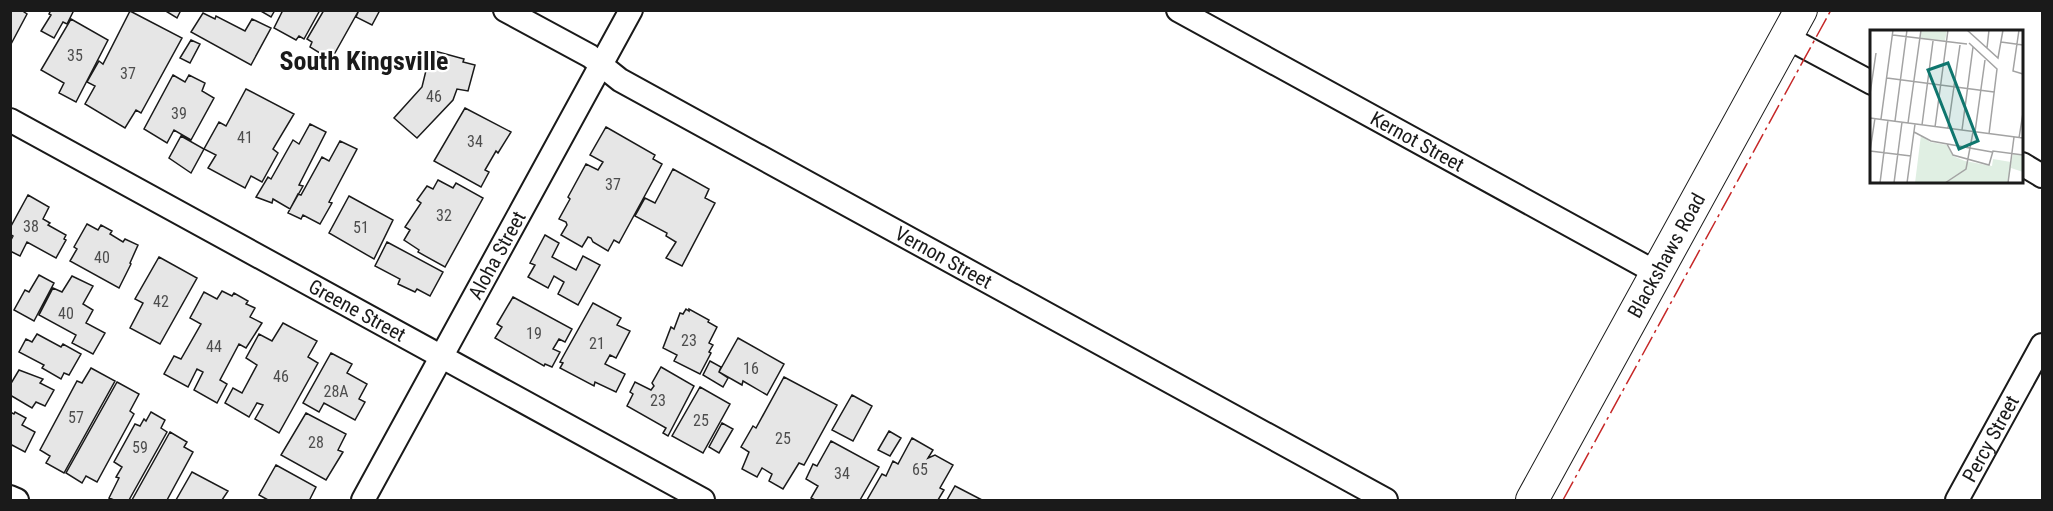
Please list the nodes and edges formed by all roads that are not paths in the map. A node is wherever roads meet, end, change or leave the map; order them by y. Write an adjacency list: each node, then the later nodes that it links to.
1 (505, 10): 5 (street, Vernon Street)
2 (631, 10): 5 (street, Aloha Street)
3 (1178, 10): 10 (street, Kernot Street)
4 (1794, 24): 6 (street); 10 (main road, Blackshaws Road)
5 (602, 66): 12 (street, Aloha Street); 17 (street, Vernon Street)
6 (1870, 81)
7 (10, 120): 12 (street, Greene Street)
8 (2023, 165): 9 (street)
9 (2043, 176)
10 (1657, 273): 18 (main road, Blackshaws Road)
11 (2043, 345): 19 (street, Percy Street)
12 (442, 357): 15 (street, Aloha Street); 16 (street, Greene Street)
13 (10, 497): 14 (street)
14 (17, 501)
15 (363, 501)
16 (703, 501)
17 (1386, 501)
18 (1532, 501)
19 (1957, 501)

